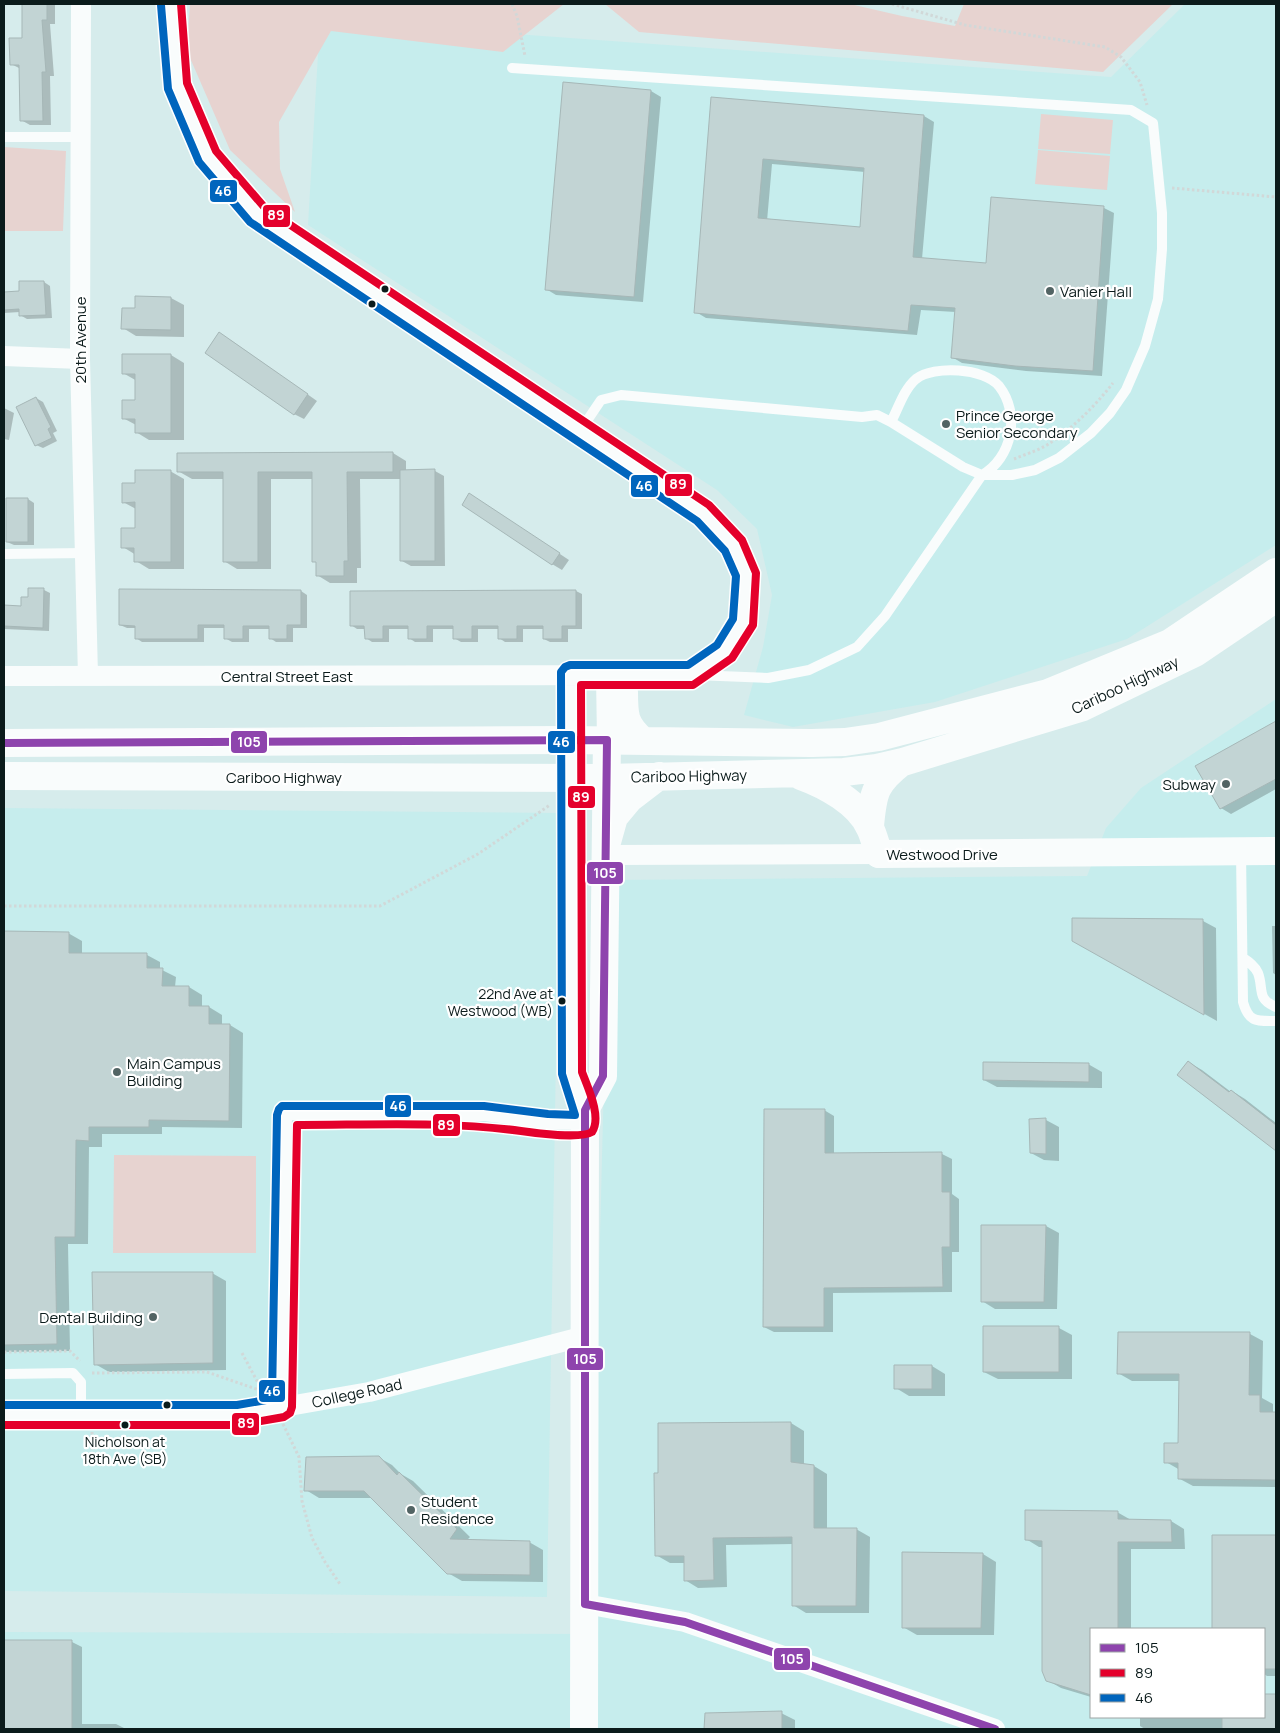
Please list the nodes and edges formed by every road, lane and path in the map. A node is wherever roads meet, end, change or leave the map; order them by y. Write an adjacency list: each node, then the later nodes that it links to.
1 (81, 4): 9 (street, 20th Avenue)
2 (171, 4): 16 (street)
3 (512, 4): 6 (path)
4 (892, 4): 7 (path)
5 (512, 68): 6 (lane)
6 (527, 69): 7 (lane)
7 (1153, 123): 10 (lane)
8 (4, 137): 9 (lane)
9 (80, 137): 13 (street, 20th Avenue)
10 (1159, 187): 11 (path); 18 (lane)
11 (1276, 197)
12 (4, 356): 13 (street)
13 (80, 359): 19 (street, 20th Avenue)
14 (1115, 381): 17 (path)
15 (891, 422): 16 (lane); 17 (lane); 18 (lane)
16 (580, 431): 25 (street)
17 (993, 469): 18 (lane)
18 (982, 475): 25 (lane)
19 (84, 553): 20 (lane); 27 (street, 20th Avenue)
20 (4, 554)
21 (1276, 572): 30 (main road, Cariboo Highway)
22 (1276, 598): 32 (main road, Cariboo Highway)
23 (571, 675): 24 (street, Central Street East); 27 (street, Central Street East); 28 (street)
24 (606, 675): 25 (street, Central Street East); 29 (street); 30 (main road)
25 (691, 675)
26 (4, 676): 27 (street, Central Street East)
27 (88, 676)
28 (570, 740): 29 (main road, Cariboo Highway); 31 (main road, Cariboo Highway); 36 (main road)
29 (607, 740): 30 (main road, Cariboo Highway); 37 (main road)
30 (643, 741)
31 (4, 743)
32 (903, 762): 33 (main road, Cariboo Highway); 39 (main road)
33 (794, 774): 35 (main road, Cariboo Highway); 39 (main road)
34 (4, 776): 36 (main road, Cariboo Highway)
35 (659, 776): 37 (main road, Cariboo Highway); 40 (main road)
36 (570, 778): 37 (main road, Cariboo Highway); 48 (main road)
37 (607, 778): 40 (main road)
38 (551, 804): 44 (path)
39 (870, 826): 43 (main road)
40 (607, 848): 43 (street, Westwood Drive); 48 (main road)
41 (1241, 851): 42 (main road, Westwood Drive); 43 (main road, Westwood Drive); 45 (lane)
42 (1276, 851)
43 (879, 854)
44 (4, 906)
45 (1243, 958): 46 (lane); 47 (lane)
46 (1276, 1008)
47 (1276, 1021)
48 (586, 1117): 49 (main road); 54 (lane)
49 (585, 1336): 54 (street, College Road); 58 (main road)
50 (242, 1353): 53 (path)
51 (92, 1373): 53 (path)
52 (4, 1374): 56 (lane)
53 (262, 1392): 54 (path)
54 (278, 1408): 56 (street, College Road); 57 (path)
55 (4, 1415): 56 (street, College Road)
56 (81, 1415)
57 (340, 1584)
58 (585, 1604): 59 (main road); 60 (street)
59 (584, 1729)
60 (995, 1729)

